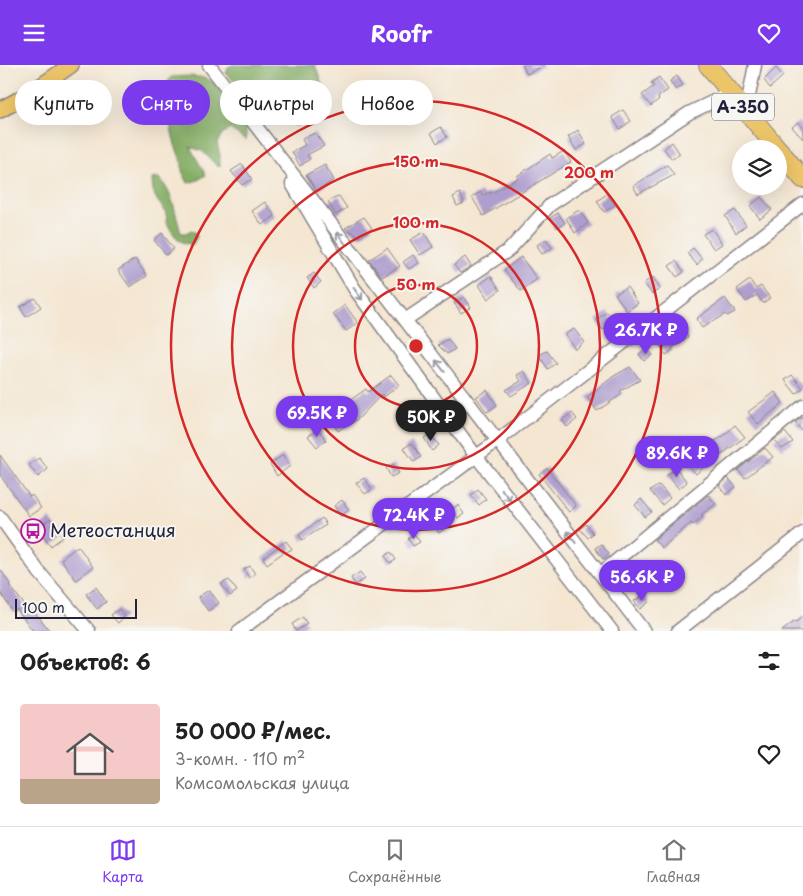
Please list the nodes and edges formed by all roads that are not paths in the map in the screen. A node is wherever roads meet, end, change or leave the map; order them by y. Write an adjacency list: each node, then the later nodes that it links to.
1 (71, 65): 5 (main road)
2 (209, 65): 12 (street)
3 (708, 65): 6 (highway, А-350)
4 (755, 65): 10 (street)
5 (50, 80)
6 (731, 93): 10 (highway, А-350); 17 (street)
7 (15, 102): 9 (main road)
8 (15, 106): 11 (street)
9 (0, 110)
10 (746, 111): 13 (highway, А-350)
11 (0, 119)
12 (260, 133): 17 (street, one-way to 12); 20 (street, one-way to 20)
13 (770, 140)
14 (787, 160): 15 (highway, А-350)
15 (803, 179)
16 (803, 205): 19 (street)
17 (405, 320): 19 (street, one-way to 17)
18 (803, 407): 24 (street)
19 (497, 441): 20 (street); 24 (street, one-way to 19)
20 (476, 456): 27 (street); 28 (street, one-way to 28)
21 (0, 517): 23 (street)
22 (803, 533): 30 (street)
23 (39, 572): 25 (street); 26 (street)
24 (600, 574): 29 (street)
25 (78, 631)
26 (89, 631)
27 (239, 631)
28 (612, 631)
29 (644, 631)
30 (678, 631)

